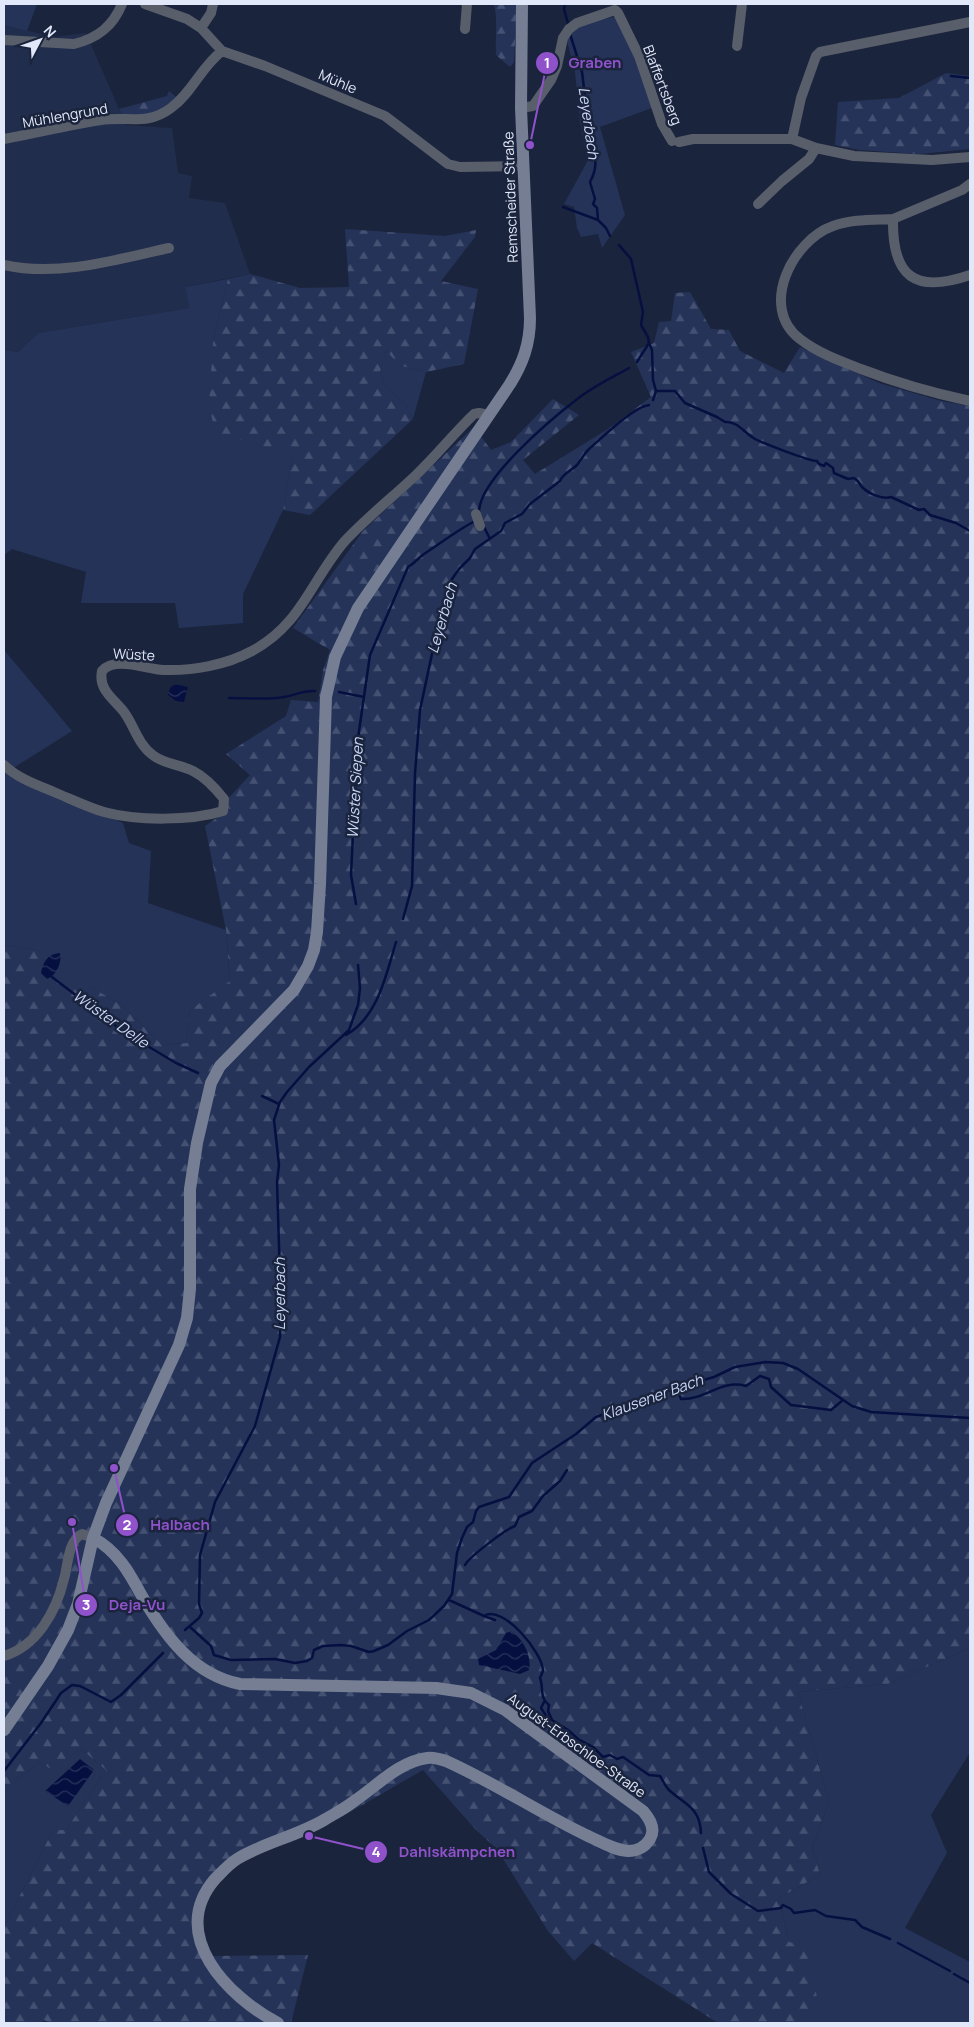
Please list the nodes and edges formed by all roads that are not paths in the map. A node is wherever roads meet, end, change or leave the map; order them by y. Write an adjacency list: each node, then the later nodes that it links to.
1 (122, 4): 10 (street)
2 (145, 4): 8 (street, Mühle)
3 (213, 4): 8 (street)
4 (467, 4): 9 (street)
5 (522, 4): 13 (main road, Remscheider Straße)
6 (742, 4): 11 (street)
7 (970, 22): 15 (street)
8 (202, 28): 12 (street, Mühle)
9 (465, 29)
10 (4, 40)
11 (737, 46)
12 (222, 51): 14 (street, Mühlengrund); 18 (street, Mühle)
13 (521, 108): 15 (street, Blaffertsberg); 18 (main road, Remscheider Straße)
14 (4, 139)
15 (792, 139): 16 (street, Blaffertsberg)
16 (816, 148): 17 (street, Blaffertsberg); 20 (street)
17 (970, 157)
18 (524, 166): 26 (main road, Remscheider Straße)
19 (970, 184): 21 (street)
20 (758, 204)
21 (893, 219): 24 (street); 25 (street)
22 (168, 248): 23 (street)
23 (4, 265)
24 (970, 275)
25 (970, 401)
26 (489, 415): 29 (street, Wüste); 30 (main road, Remscheider Straße)
27 (476, 514): 28 (street)
28 (480, 526)
29 (4, 765)
30 (93, 1538): 31 (street); 32 (main road, Remscheider Straße); 33 (main road, August-Erbschloe-Straße)
31 (4, 1656)
32 (4, 1730)
33 (278, 2023)

